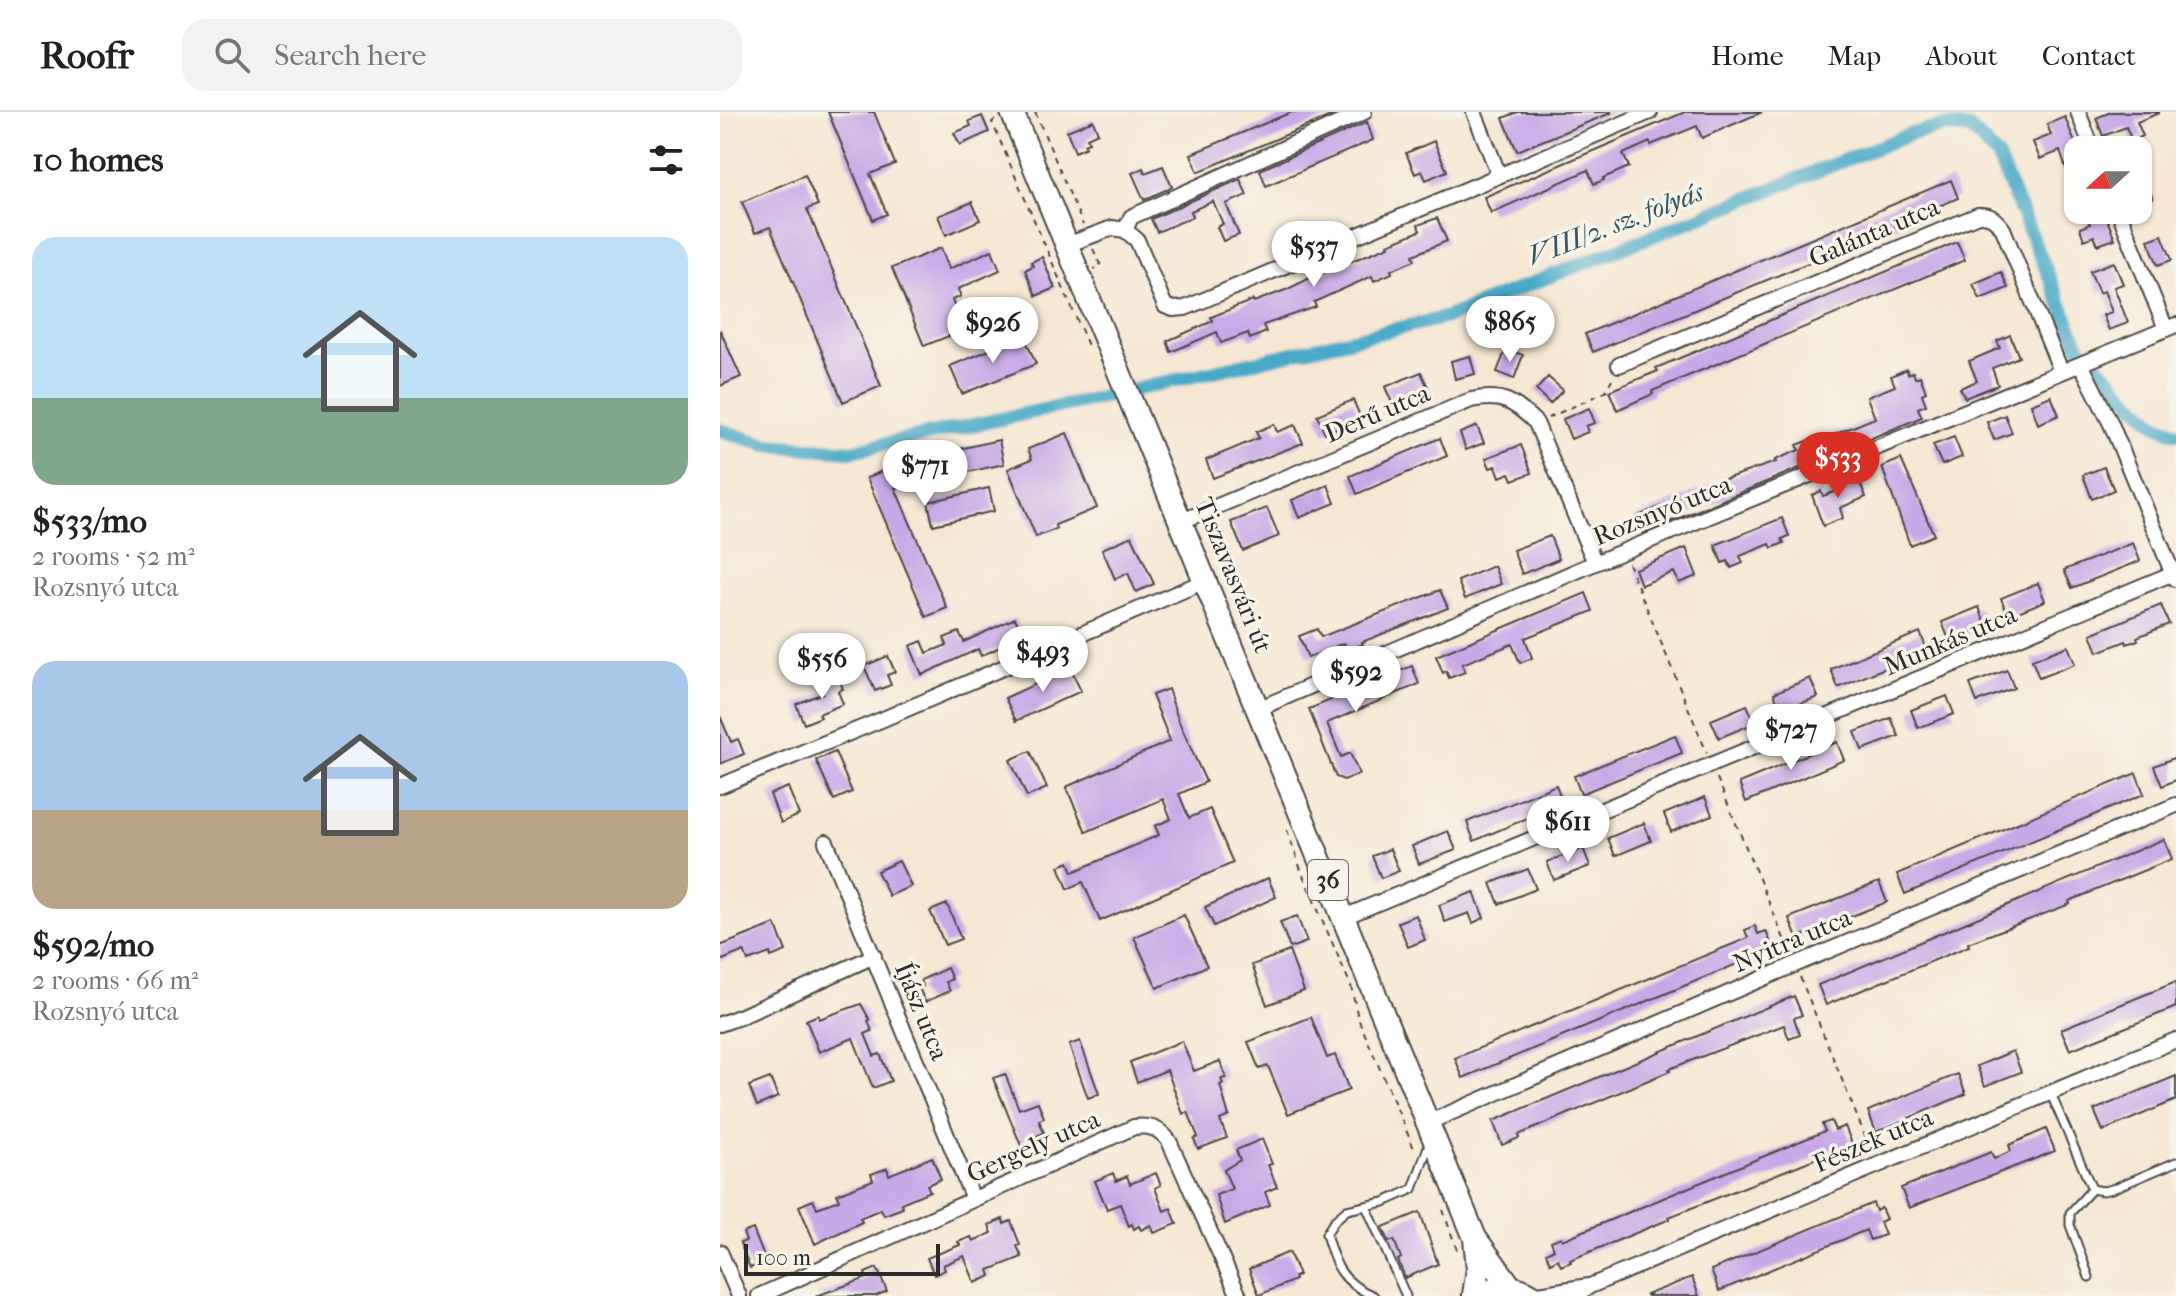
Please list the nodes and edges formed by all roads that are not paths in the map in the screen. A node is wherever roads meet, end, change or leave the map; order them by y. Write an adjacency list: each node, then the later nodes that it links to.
1 (1364, 112): 9 (street)
2 (1474, 112): 7 (street)
3 (1650, 112): 7 (street)
4 (2078, 112): 6 (street)
5 (1002, 117): 10 (main road, Tiszavasvári út / 36)
6 (2087, 136)
7 (1499, 175): 9 (street)
8 (2124, 224): 11 (street)
9 (1125, 230): 10 (street)
10 (1067, 245): 15 (main road, Tiszavasvári út / 36)
11 (2171, 327): 12 (street, Rozsnyó utca)
12 (2088, 360): 14 (street, Rozsnyó utca); 17 (street)
13 (1619, 365): 14 (street, Galánta utca)
14 (2061, 371): 16 (street, Rozsnyó utca)
15 (1182, 521): 16 (street, Derű utca); 18 (main road, Tiszavasvári út / 36)
16 (1595, 563): 19 (street, Rozsnyó utca)
17 (2175, 576): 23 (street, Munkás utca)
18 (1205, 581): 19 (main road, Tiszavasvári út / 36); 20 (street)
19 (1258, 709): 23 (main road, Tiszavasvári út / 36)
20 (720, 786)
21 (2176, 805): 28 (street, Nyitra utca)
22 (826, 842): 24 (street, Íjász utca)
23 (1344, 917): 28 (main road, Tiszavasvári út / 36)
24 (874, 956): 25 (street); 31 (street, Íjász utca)
25 (720, 1024)
26 (2176, 1040): 27 (street, Fészek utca)
27 (2050, 1092): 30 (lane); 37 (street, Fészek utca)
28 (1430, 1129): 32 (lane); 33 (main road, Tiszavasvári út / 36)
29 (2176, 1162): 30 (lane)
30 (2092, 1189): 35 (lane)
31 (973, 1199): 40 (street, Gergely utca); 41 (street, Gergely utca)
32 (1366, 1206): 42 (lane); 43 (lane)
33 (1475, 1238): 36 (main road, 36); 44 (main road, 36)
34 (720, 1252): 39 (street)
35 (2089, 1277)
36 (1510, 1286): 38 (main road); 44 (main road, 36)
37 (1590, 1286): 38 (street, Fészek utca); 45 (street, Fészek utca)
38 (1532, 1295)
39 (739, 1296)
40 (759, 1296)
41 (1239, 1296)
42 (1374, 1296)
43 (1406, 1296)
44 (1474, 1296)
45 (1576, 1296)

